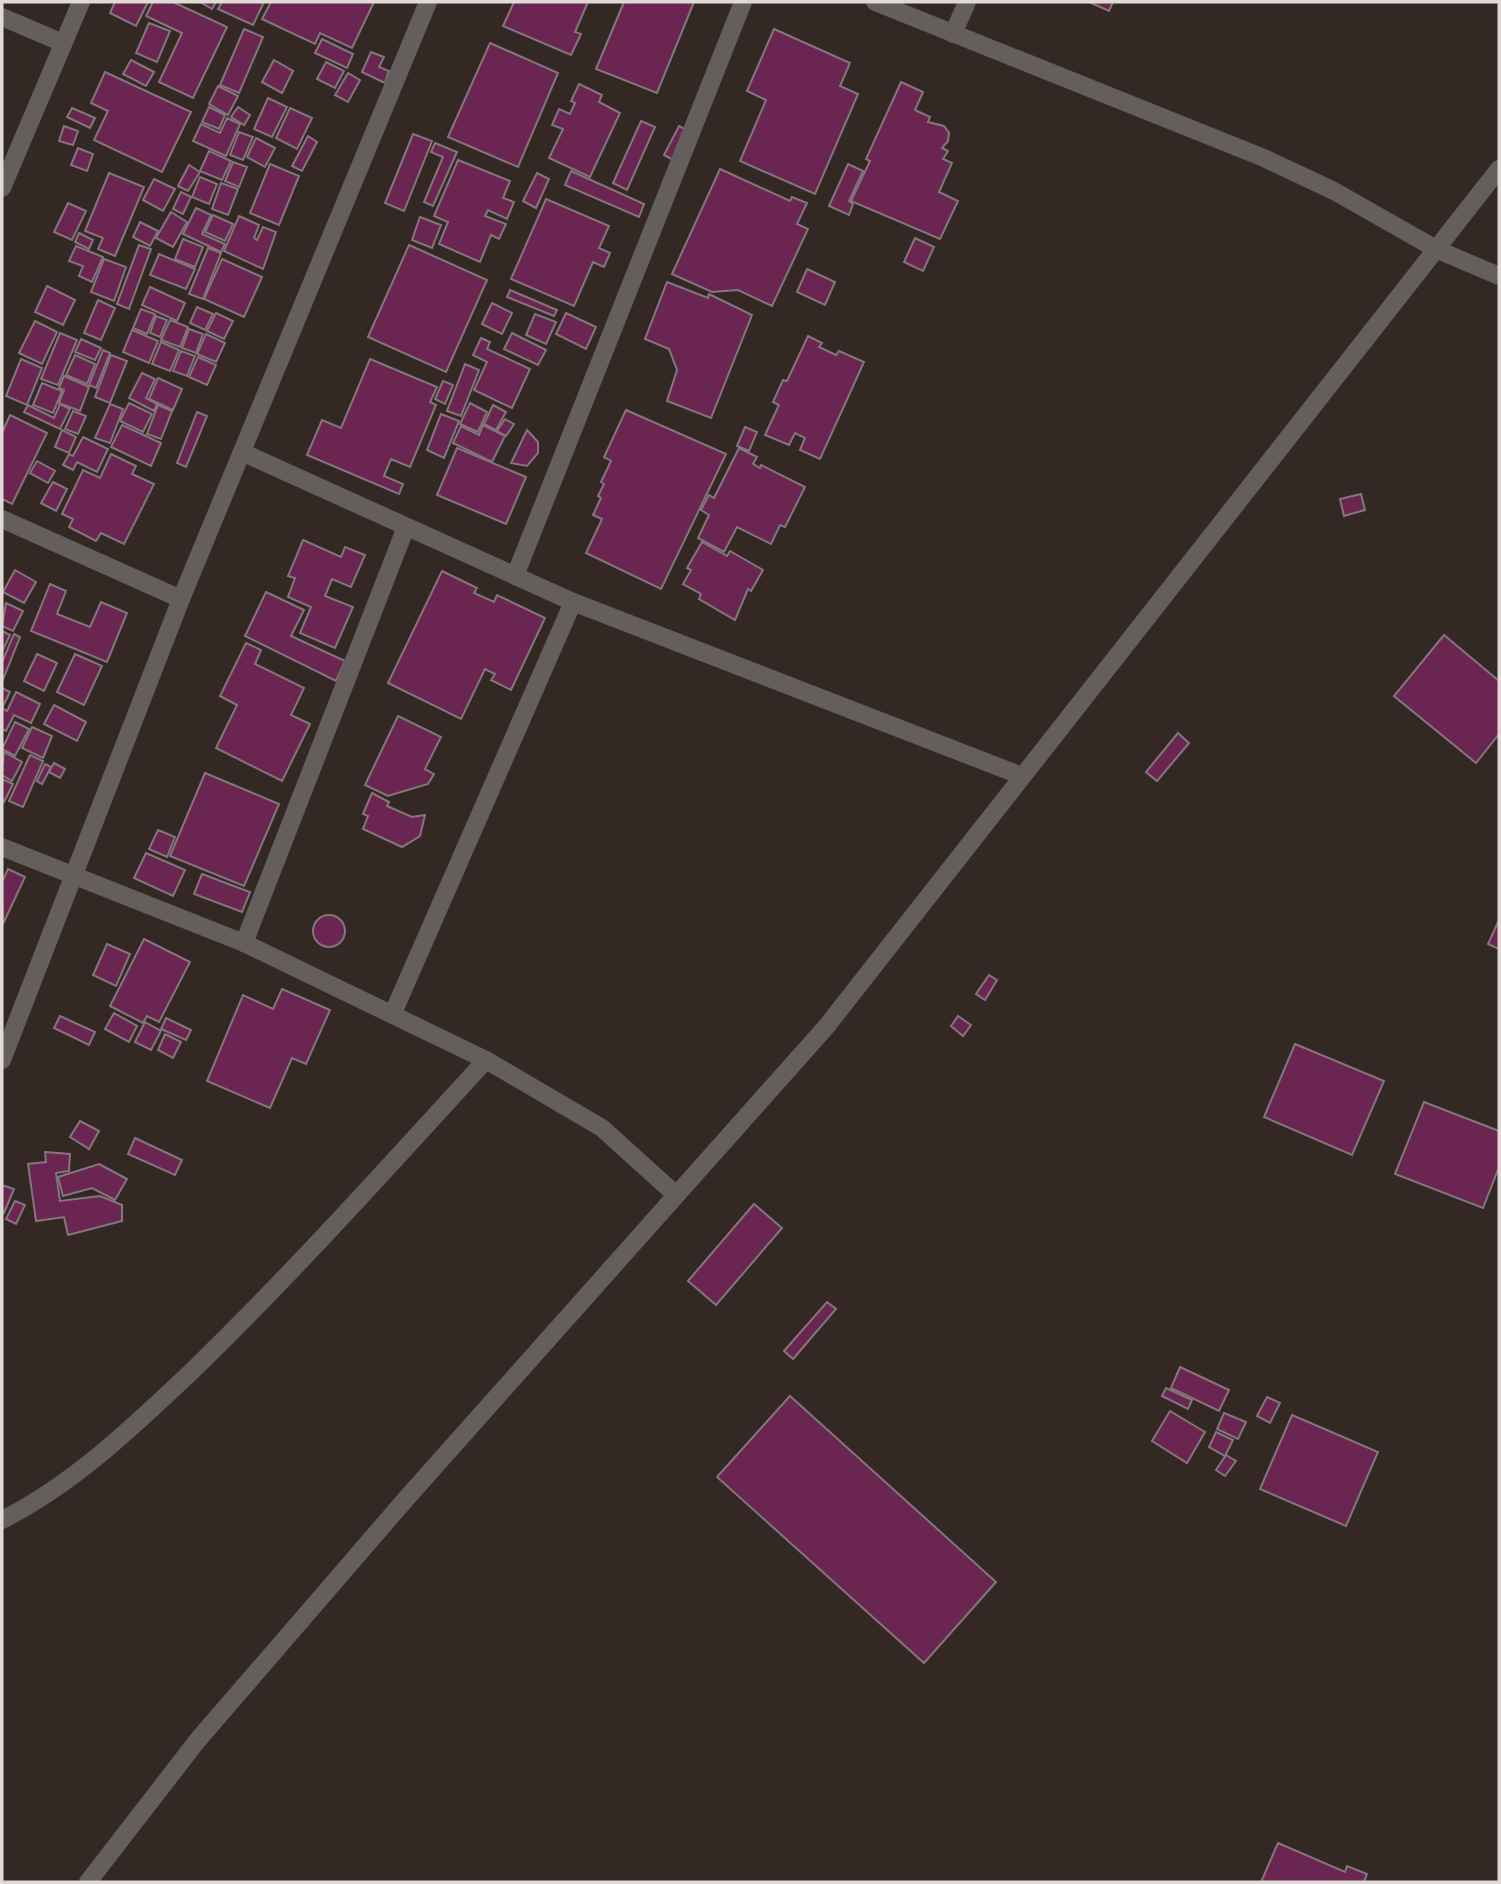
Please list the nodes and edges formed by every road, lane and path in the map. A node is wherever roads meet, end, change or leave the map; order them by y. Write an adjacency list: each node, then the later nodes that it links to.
1 (81, 2): 8 (street)
2 (428, 2): 13 (street)
3 (743, 2): 16 (street)
4 (875, 2): 7 (street)
5 (967, 2): 7 (street)
6 (2, 17): 8 (street)
7 (954, 34): 11 (street)
8 (63, 43): 10 (street)
9 (1499, 169): 11 (street)
10 (2, 188)
11 (1438, 250): 12 (street); 19 (street)
12 (1499, 276)
13 (244, 453): 15 (street); 17 (street)
14 (2, 519): 17 (street)
15 (406, 527): 16 (street); 22 (street)
16 (515, 576): 18 (street)
17 (181, 599): 21 (street)
18 (573, 602): 19 (street); 23 (street)
19 (1022, 776): 26 (street)
20 (2, 847): 21 (street)
21 (72, 876): 22 (street); 24 (street)
22 (244, 943): 23 (street)
23 (393, 1013): 25 (street)
24 (2, 1060)
25 (486, 1060): 26 (street); 27 (street)
26 (675, 1195): 28 (street)
27 (2, 1520)
28 (88, 1882)

